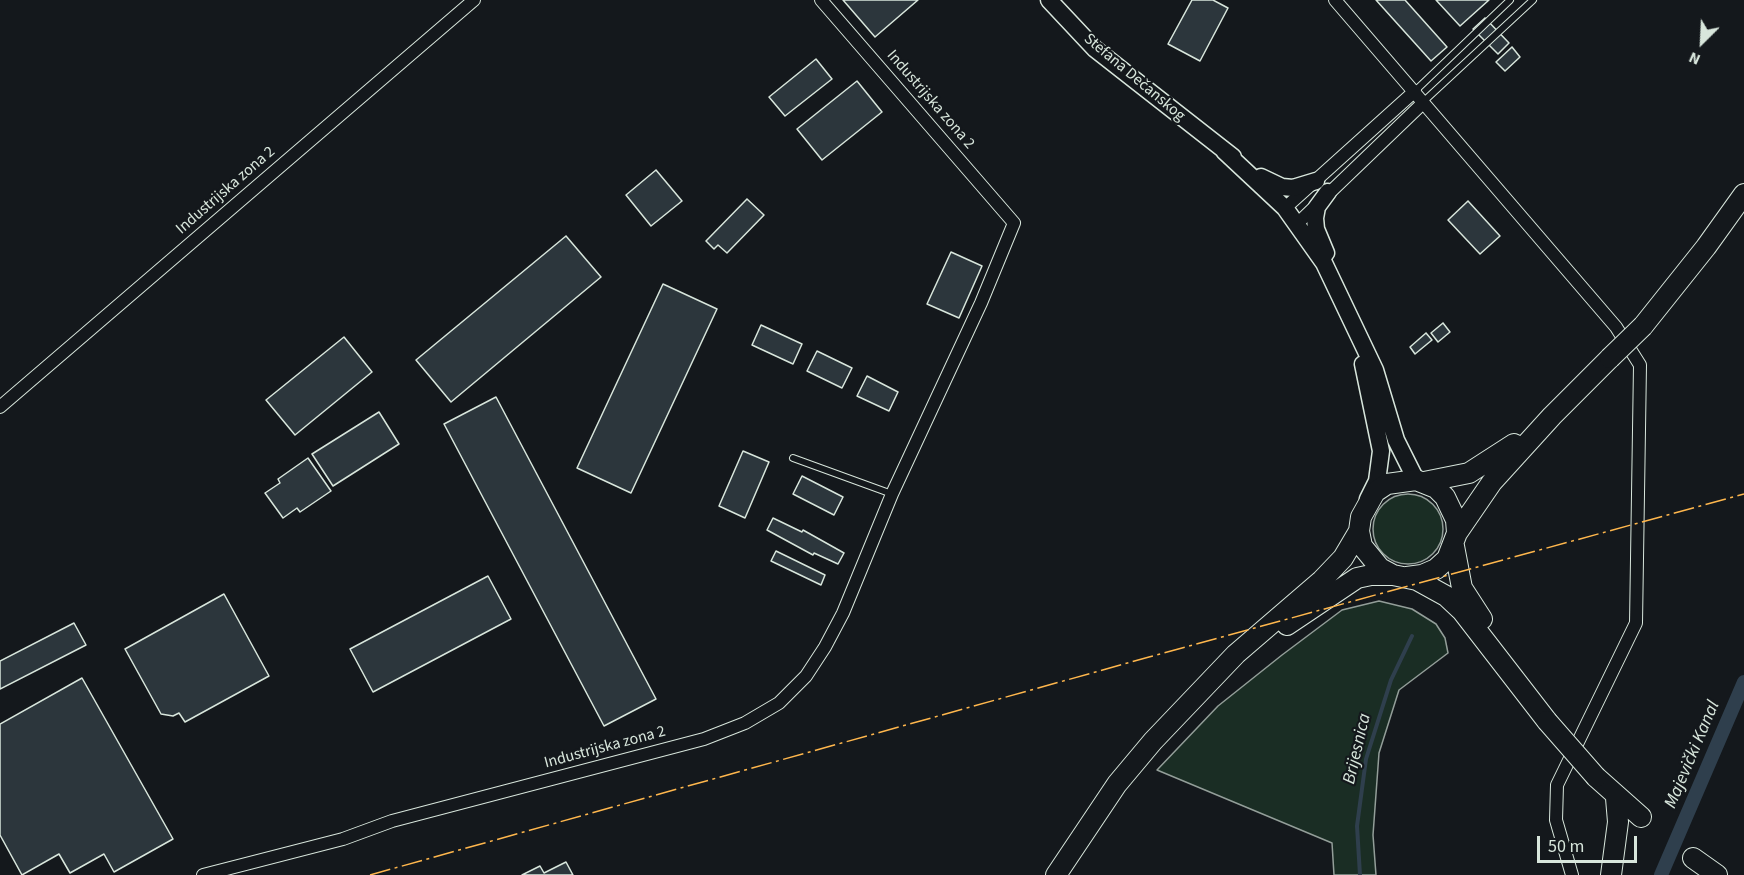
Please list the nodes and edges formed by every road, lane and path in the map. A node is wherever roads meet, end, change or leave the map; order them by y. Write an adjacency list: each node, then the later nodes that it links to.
1 (474, 0): 16 (street, Industrijska zona 2)
2 (821, 0): 20 (street, Industrijska zona 2)
3 (1049, 0): 9 (main road, Stefana Dečanskog)
4 (1335, 0): 7 (street)
5 (1510, 0): 7 (lane)
6 (1533, 0): 8 (lane)
7 (1415, 91): 8 (street); 10 (street)
8 (1423, 103): 10 (street); 32 (street)
9 (1224, 151): 10 (main road); 12 (main road)
10 (1322, 187): 12 (street); 13 (street); 14 (main road)
11 (1744, 194): 17 (main road, bridge)
12 (1285, 208): 13 (main road)
13 (1297, 224): 14 (main road)
14 (1344, 301): 15 (main road)
15 (1354, 322): 19 (main road); 21 (main road)
16 (0, 407)
17 (1552, 416): 19 (main road); 23 (main road)
18 (794, 458): 20 (lane)
19 (1420, 481): 21 (main road); 23 (main road)
20 (892, 494): 30 (street, Industrijska zona 2)
21 (1366, 504): 22 (main road)
22 (1359, 531): 24 (main road); 25 (main road)
23 (1455, 539): 24 (main road); 26 (main road)
24 (1400, 576): 25 (main road); 26 (main road)
25 (1216, 675): 31 (main road)
26 (1530, 698): 27 (main road, bridge)
27 (1616, 798): 28 (main road); 33 (main road)
28 (1641, 817)
29 (1693, 858): 34 (main road)
30 (203, 875)
31 (1056, 875)
32 (1572, 875)
33 (1611, 875)
34 (1717, 875)

